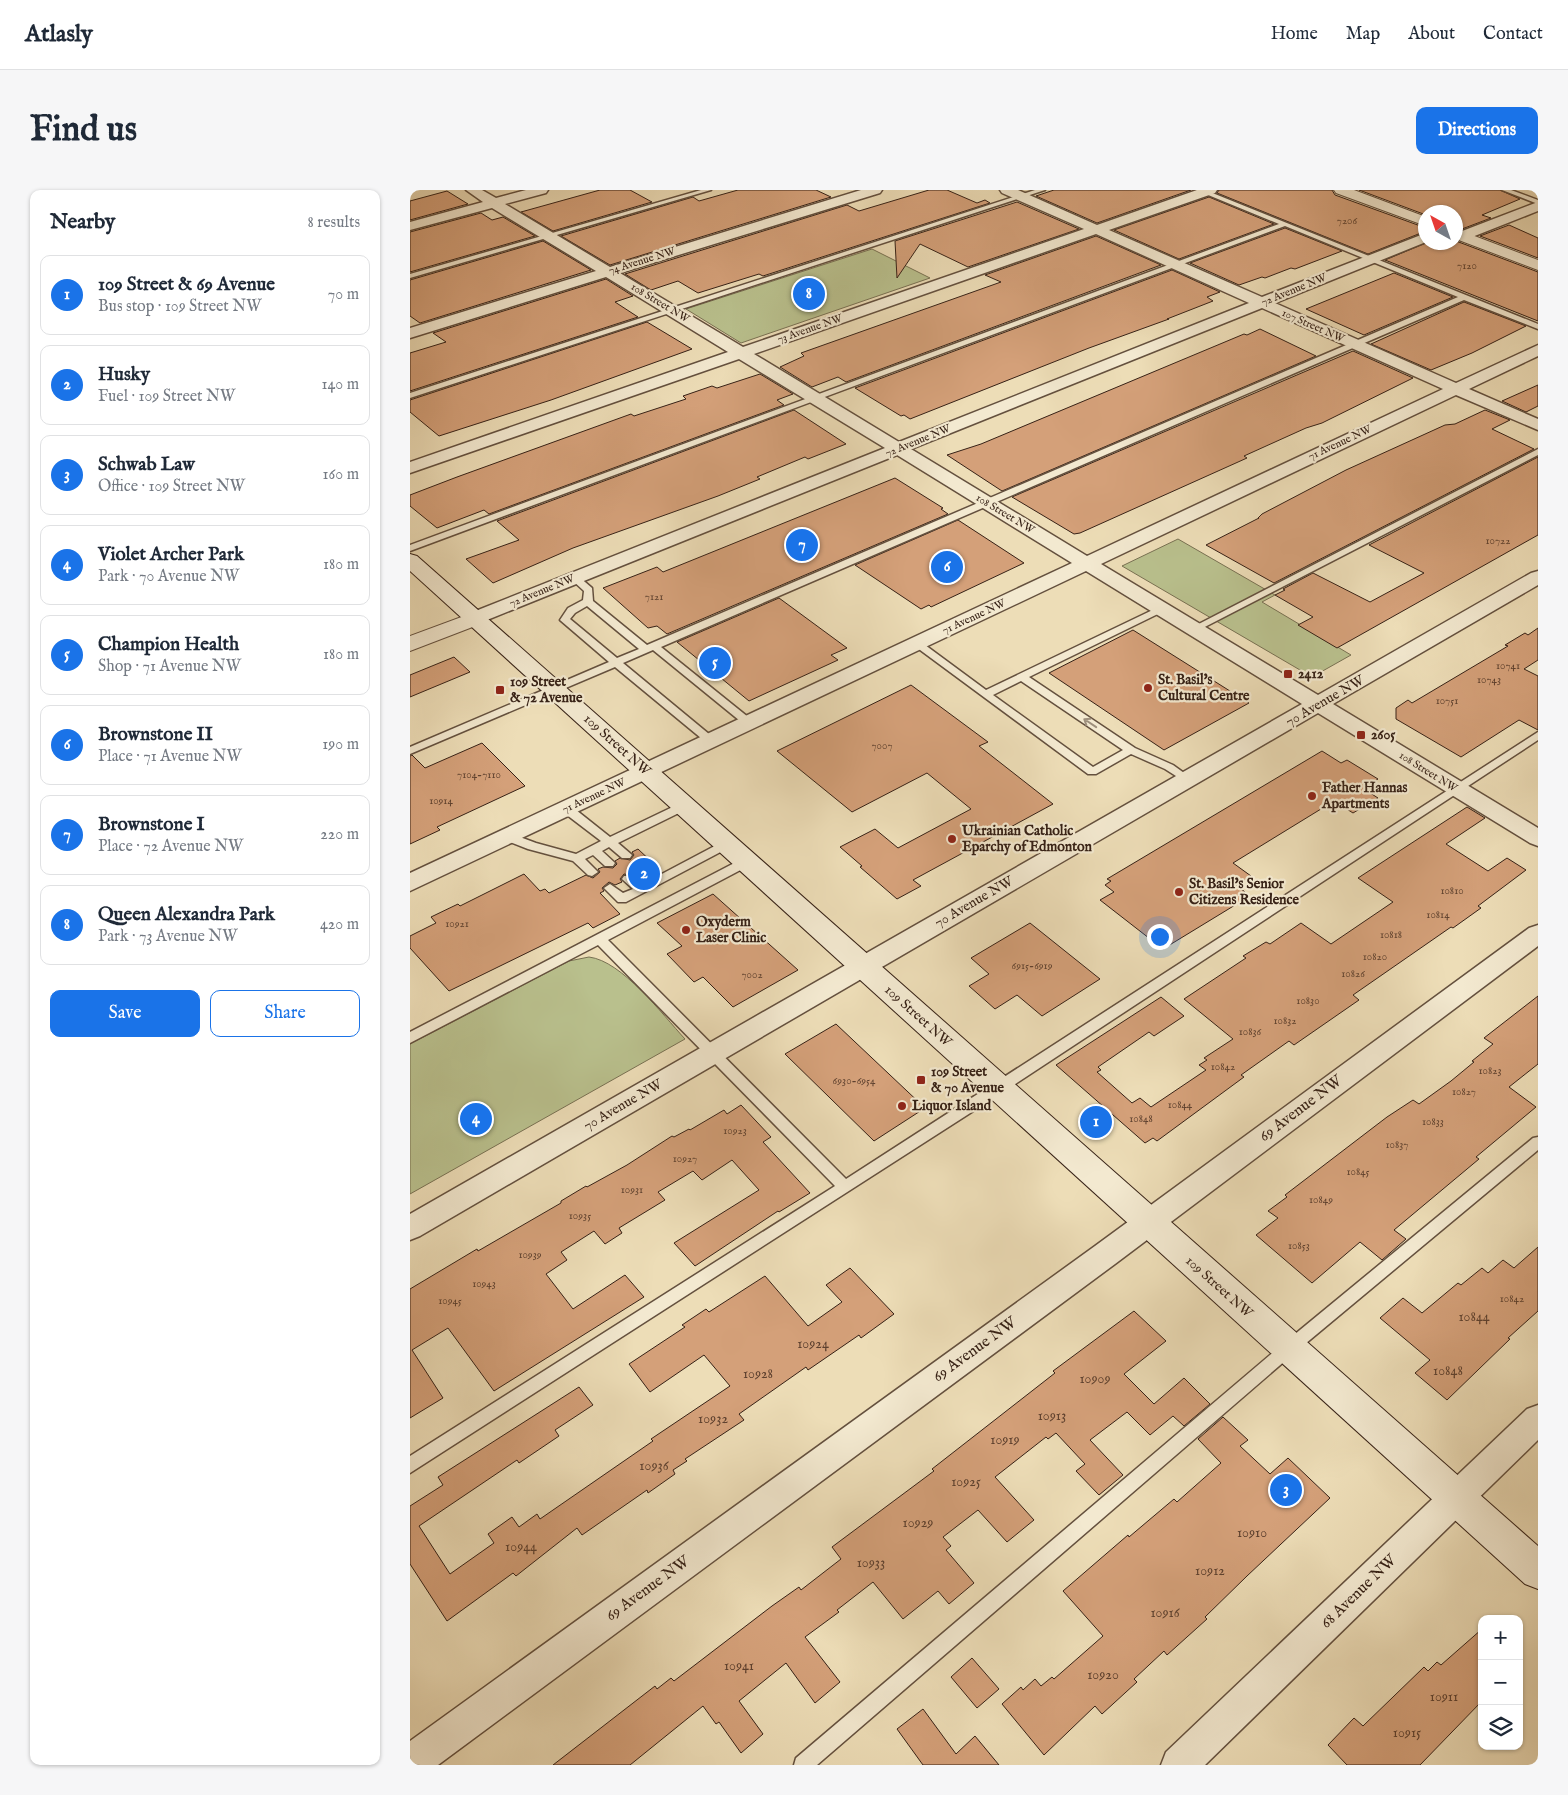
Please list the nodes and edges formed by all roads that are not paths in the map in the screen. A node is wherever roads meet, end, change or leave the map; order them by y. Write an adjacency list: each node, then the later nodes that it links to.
1 (473, 190): 12 (street, 108 Street NW)
2 (540, 190): 12 (street)
3 (708, 190): 19 (lane)
4 (875, 190): 25 (street, 74 Avenue NW)
5 (1007, 190): 10 (street, 107 Street NW)
6 (1042, 190): 10 (lane)
7 (1341, 190): 14 (main road)
8 (1505, 190): 11 (lane)
9 (1204, 191): 15 (lane); 17 (street, 73 Avenue NW)
10 (1022, 197): 17 (street, 107 Street NW); 29 (lane)
11 (1538, 202)
12 (494, 203): 16 (street); 19 (street, 108 Street NW)
13 (1538, 206): 18 (street)
14 (1418, 219)
15 (1285, 224): 22 (lane); 23 (lane)
16 (410, 226)
17 (1096, 230): 23 (street, 107 Street NW); 34 (street, 73 Avenue NW)
18 (1463, 234)
19 (549, 236): 25 (street, 108 Street NW); 26 (lane)
20 (1463, 237): 24 (main road)
21 (1418, 240): 22 (street, 72 Avenue NW)
22 (1371, 259): 27 (lane); 28 (street, 72 Avenue NW)
23 (1176, 265): 28 (street, 107 Street NW); 37 (lane)
24 (1538, 265)
25 (608, 272): 29 (street, 108 Street NW); 31 (street, 74 Avenue NW)
26 (410, 276)
27 (1464, 297): 30 (lane); 32 (lane)
28 (1262, 303): 32 (street, 107 Street NW); 39 (street, 72 Avenue NW)
29 (673, 311): 34 (street, 108 Street NW); 36 (lane)
30 (1538, 327)
31 (410, 333)
32 (1353, 344): 35 (street, 107 Street NW); 42 (lane)
33 (1538, 350): 35 (street, 71 Avenue NW)
34 (742, 353): 37 (street, 108 Street NW); 41 (street, 73 Avenue NW)
35 (1455, 388): 38 (street, 107 Street NW); 45 (street, 71 Avenue NW)
36 (410, 396)
37 (817, 398): 39 (street, 108 Street NW); 43 (lane)
38 (1538, 425)
39 (898, 448): 42 (street, 108 Street NW); 46 (street, 72 Avenue NW)
40 (1538, 452): 51 (lane)
41 (410, 468)
42 (987, 503): 45 (street, 108 Street NW); 54 (lane)
43 (410, 548)
44 (410, 560): 50 (main road, 109 Street NW)
45 (1086, 563): 49 (street, 108 Street NW); 53 (street, 71 Avenue NW)
46 (574, 578): 48 (lane); 50 (street, 72 Avenue NW)
47 (1538, 578): 59 (street, 70 Avenue NW)
48 (588, 602): 54 (lane); 55 (lane)
49 (1161, 608): 51 (street, 108 Street NW); 56 (lane)
50 (475, 618): 52 (main road, 72 Avenue NW); 57 (main road, 109 Street NW)
51 (1194, 628): 59 (street, 108 Street NW)
52 (410, 644)
53 (917, 644): 58 (lane); 60 (street, 71 Avenue NW)
54 (650, 648): 55 (lane); 60 (lane)
55 (616, 663): 57 (lane); 62 (lane)
56 (1022, 677): 58 (lane); 63 (lane, one-way to 56)
57 (554, 689): 64 (lane); 65 (main road, 109 Street NW)
58 (986, 694): 63 (lane)
59 (1319, 704): 66 (street, 70 Avenue NW); 67 (street, 108 Street NW)
60 (749, 723): 62 (street, 71 Avenue NW)
61 (1538, 735): 67 (lane)
62 (711, 741): 65 (street, 71 Avenue NW)
63 (1131, 750): 66 (lane)
64 (410, 751)
65 (646, 772): 68 (main road, 109 Street NW); 69 (street, 71 Avenue NW)
66 (1187, 780): 88 (street, 70 Avenue NW)
67 (1456, 789): 71 (street, 108 Street NW); 91 (lane)
68 (683, 806): 72 (lane); 73 (main road, 109 Street NW)
69 (567, 809): 70 (street, 71 Avenue NW); 72 (lane)
70 (509, 837): 76 (lane); 83 (street, 71 Avenue NW)
71 (1538, 838)
72 (609, 842): 74 (lane); 75 (lane)
73 (726, 844): 77 (main road, 109 Street NW); 82 (lane)
74 (594, 850): 76 (lane); 78 (lane)
75 (626, 855)
76 (577, 858): 80 (lane)
77 (746, 862): 87 (lane); 88 (main road, 109 Street NW)
78 (609, 864)
79 (644, 871): 82 (lane)
80 (592, 872)
81 (628, 879): 85 (lane)
82 (657, 881): 85 (lane)
83 (410, 884)
84 (610, 888): 85 (lane)
85 (641, 889)
86 (1538, 934): 94 (street, 69 Avenue NW)
87 (600, 939): 89 (lane); 90 (lane)
88 (862, 966): 90 (street, 70 Avenue NW); 91 (main road, 109 Street NW)
89 (410, 1038)
90 (713, 1053): 93 (lane); 95 (street, 70 Avenue NW)
91 (998, 1088): 93 (lane); 94 (main road, 109 Street NW)
92 (1538, 1142): 96 (lane)
93 (844, 1186): 98 (lane)
94 (1148, 1223): 96 (main road, 109 Street NW); 101 (street, 69 Avenue NW)
95 (410, 1228)
96 (1288, 1349): 99 (main road, 109 Street NW); 102 (lane)
97 (1538, 1419): 99 (street, 68 Avenue NW)
98 (410, 1465)
99 (1455, 1498): 100 (main road, 109 Street NW); 103 (street, 68 Avenue NW)
100 (1538, 1572)
101 (410, 1763)
102 (803, 1765)
103 (1179, 1765)

